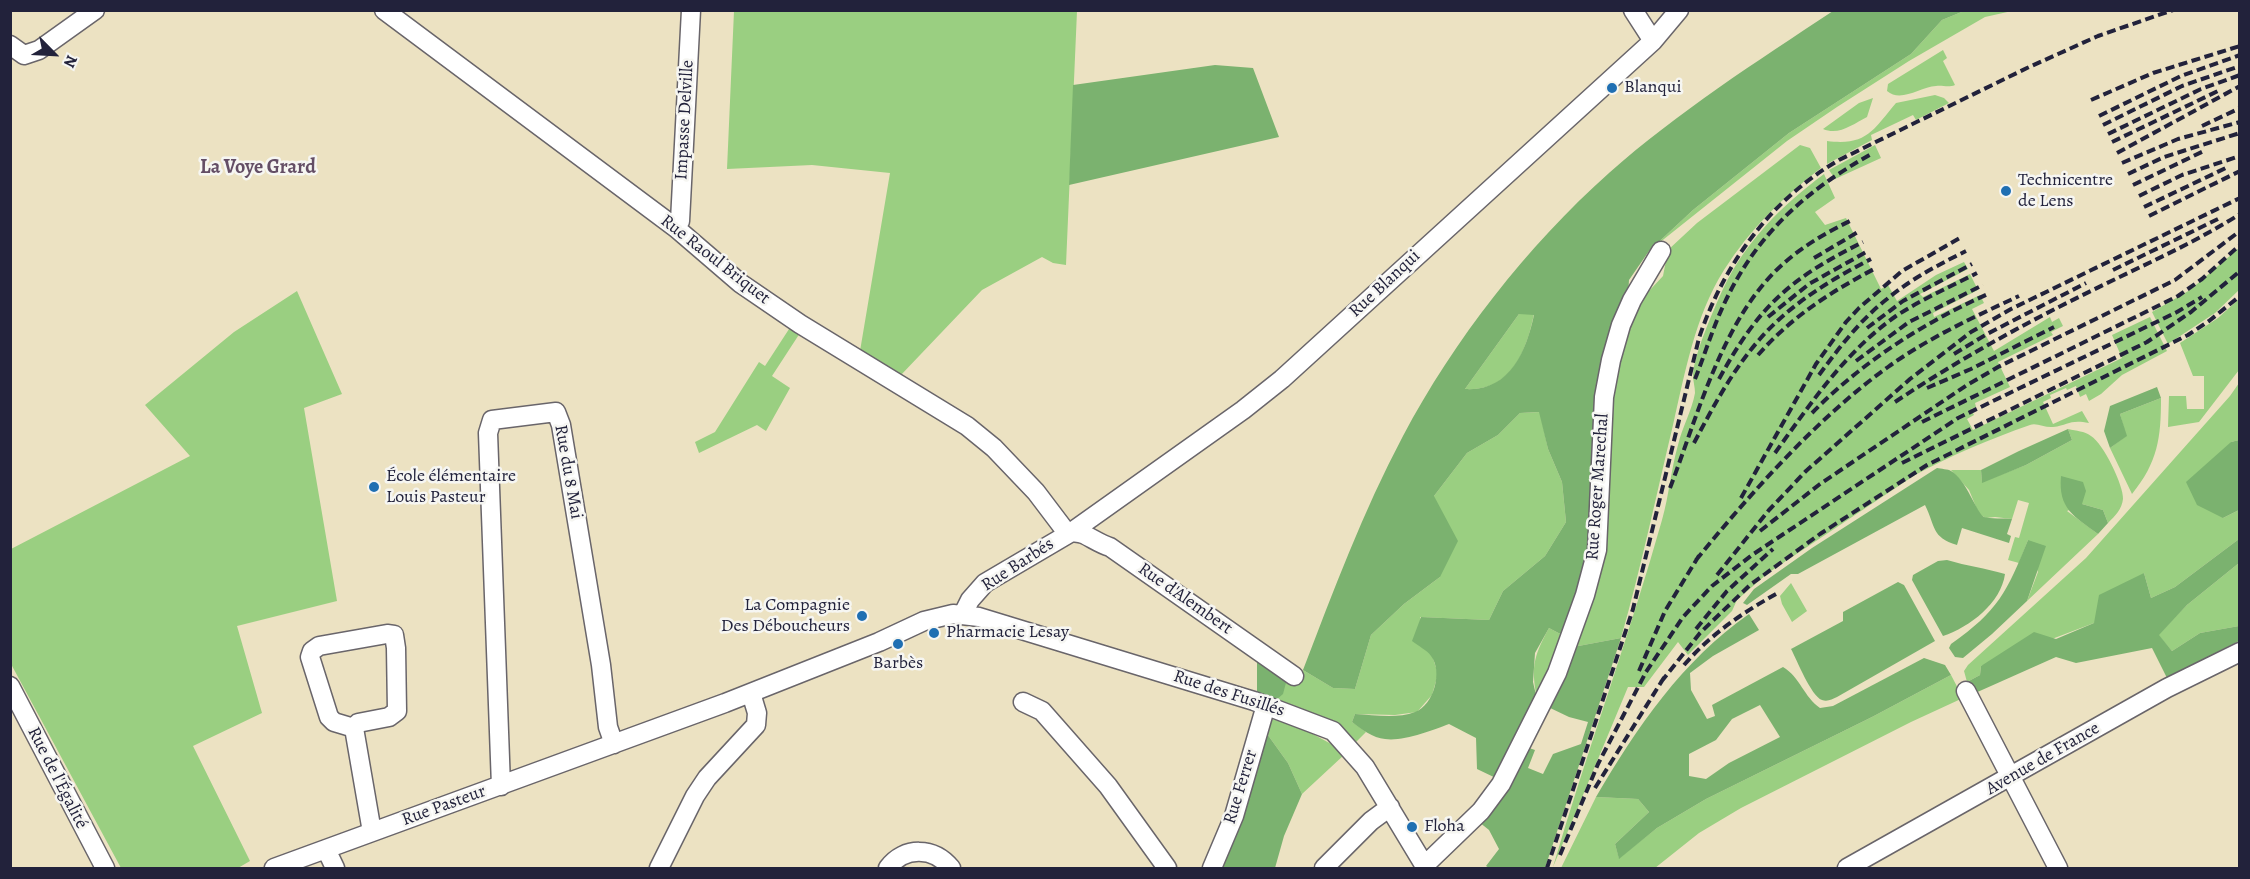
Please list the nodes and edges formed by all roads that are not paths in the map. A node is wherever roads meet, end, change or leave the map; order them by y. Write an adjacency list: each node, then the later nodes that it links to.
1 (95, 10): 7 (street)
2 (384, 10): 8 (street, Rue Raoul Briquet)
3 (691, 10): 8 (street, Impasse Delville)
4 (1633, 10): 6 (street)
5 (1679, 10): 6 (street, Rue Blanqui)
6 (1653, 41): 10 (street, Rue Blanqui)
7 (10, 45)
8 (675, 228): 10 (street, Rue Raoul Briquet)
9 (1661, 251): 27 (street, Rue Roger Marechal)
10 (1070, 533): 11 (street, Rue Barbés); 13 (street, Rue d'Alembert)
11 (963, 614): 16 (street, Rue Pasteur); 19 (street, Rue des Fusillés)
12 (2240, 652): 22 (street, Avenue de France)
13 (1294, 676)
14 (10, 686): 18 (street, Rue de l'Égalité)
15 (1966, 691): 22 (street)
16 (751, 693): 21 (street, Rue Pasteur); 31 (street)
17 (1023, 702): 34 (street)
18 (16, 707): 28 (street, Rue de l'Égalité)
19 (1275, 708): 24 (street, Rue des Fusillés); 35 (street, Rue Ferrer)
20 (354, 728): 20 (street); 25 (street)
21 (614, 744): 23 (street, Rue Pasteur); 23 (street, Rue du 8 Mai)
22 (2011, 778): 37 (street, Avenue de France); 38 (street)
23 (501, 786): 25 (street, Rue Pasteur)
24 (1390, 807): 27 (street, Rue des Fusillés); 36 (street)
25 (372, 832): 26 (street, Rue Pasteur)
26 (326, 849): 29 (street, Rue Pasteur); 30 (street)
27 (1425, 867)
28 (105, 868)
29 (274, 868)
30 (335, 868)
31 (659, 868)
32 (888, 868): 33 (street)
33 (951, 868)
34 (1167, 868)
35 (1212, 868)
36 (1323, 868)
37 (1847, 868)
38 (2058, 868)

